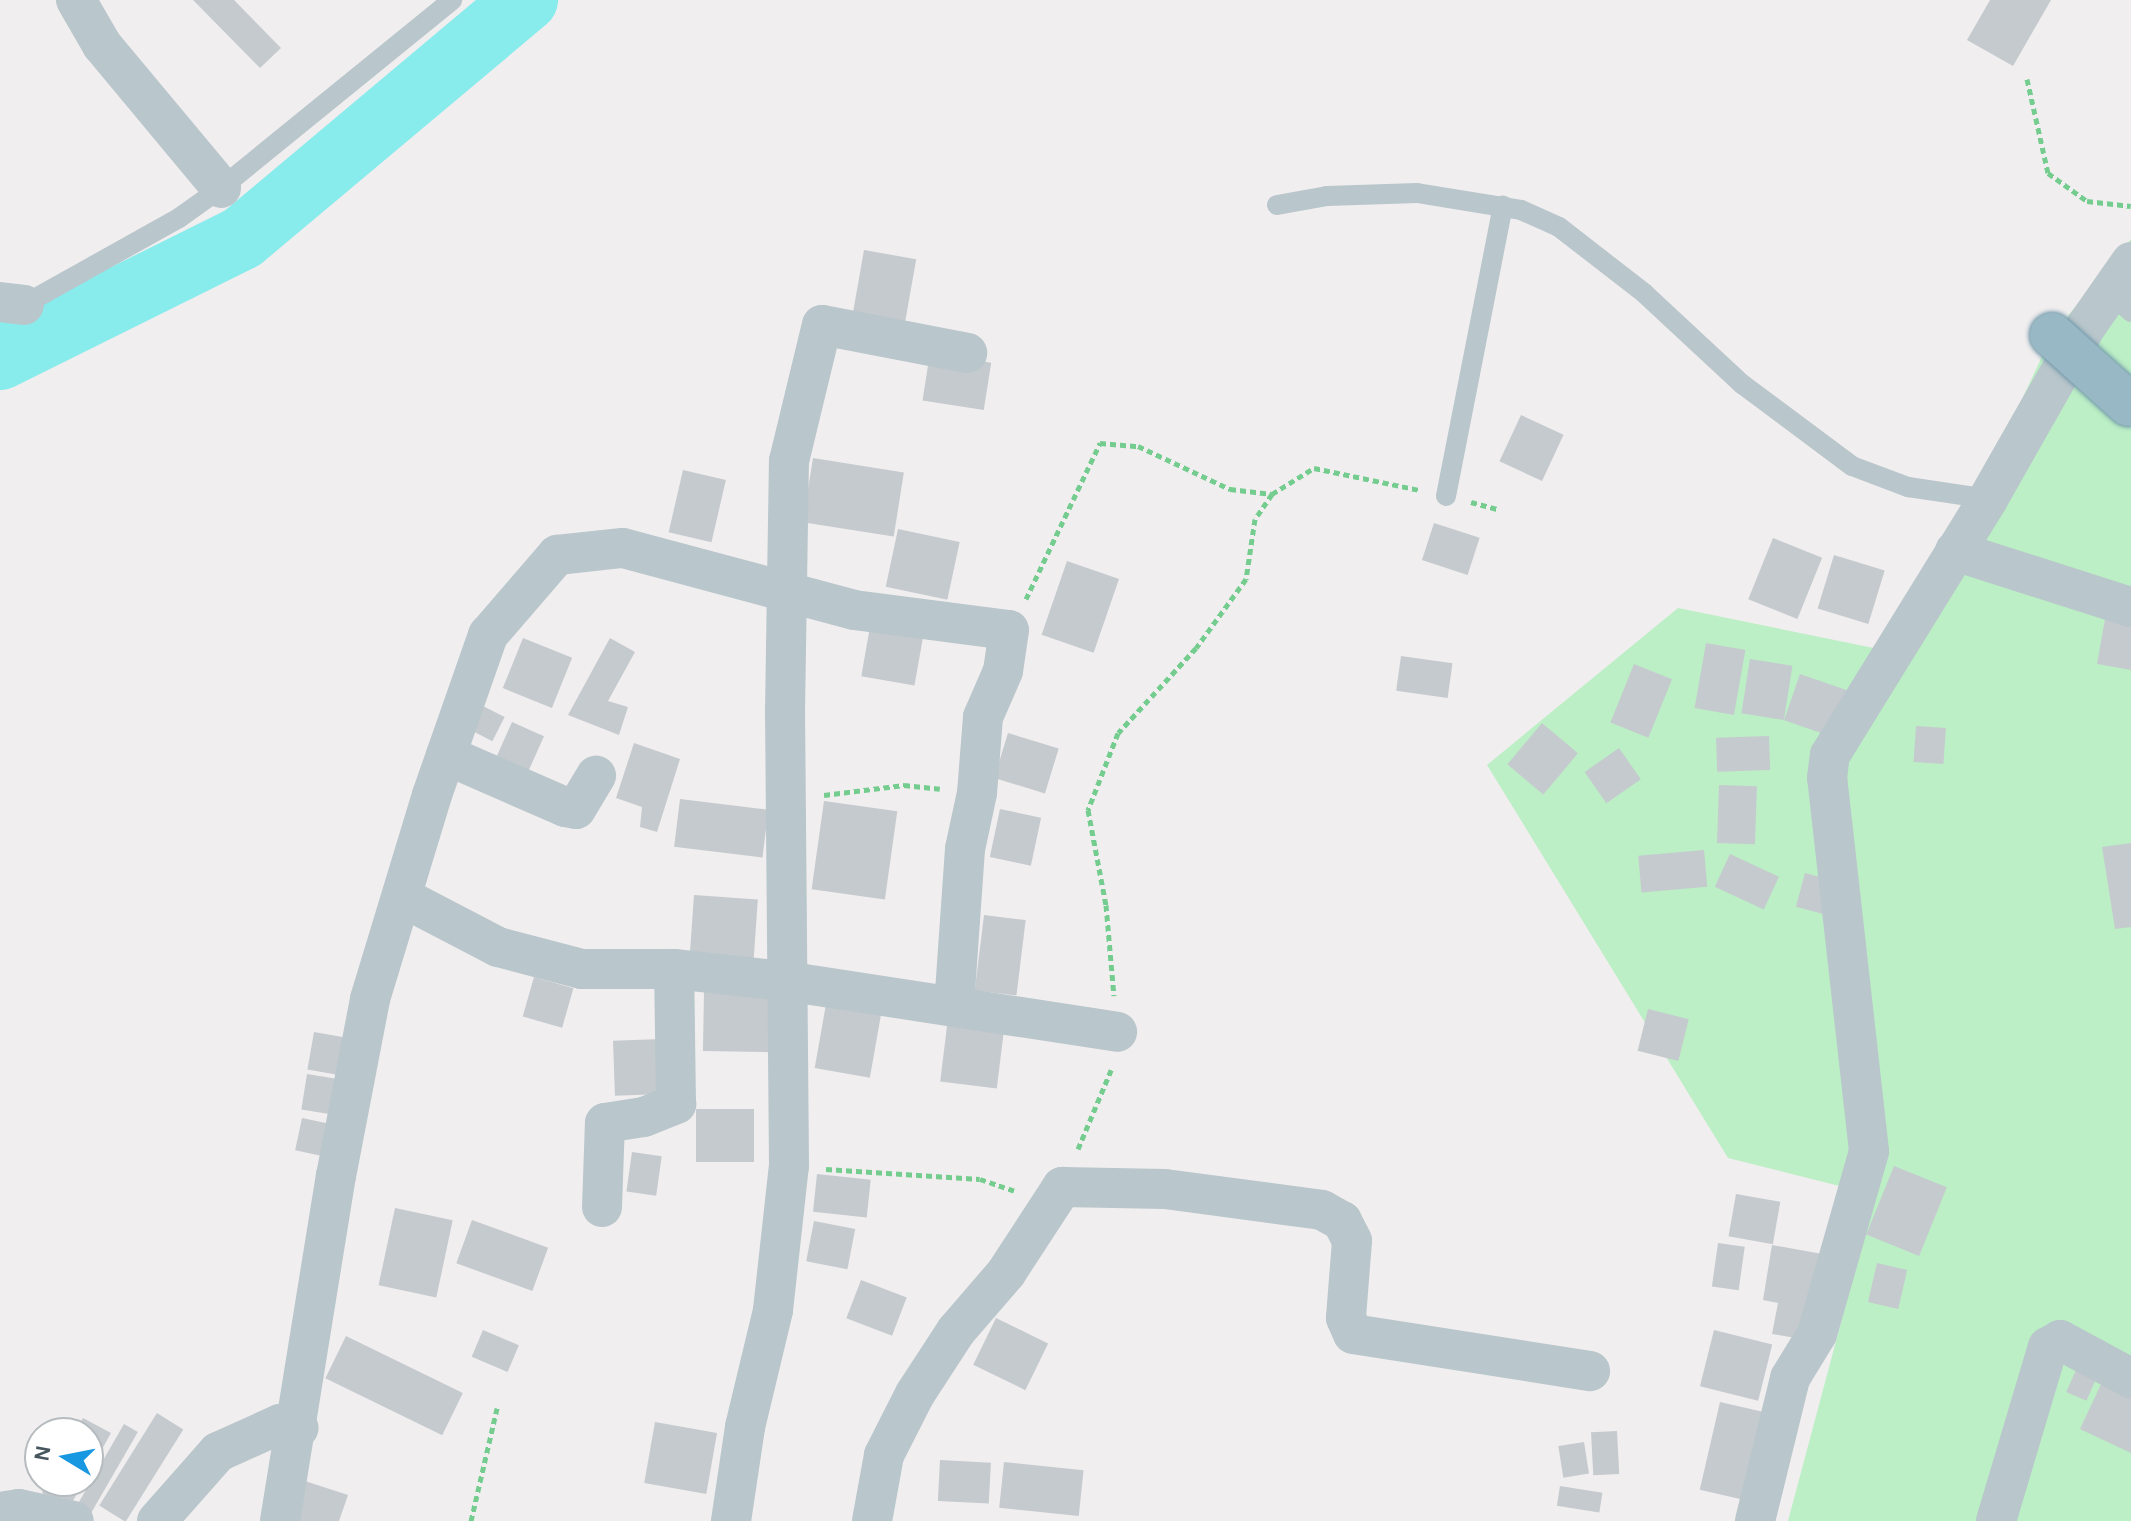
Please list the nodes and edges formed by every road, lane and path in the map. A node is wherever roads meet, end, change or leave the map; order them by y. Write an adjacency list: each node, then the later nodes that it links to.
1 (76, 0): 4 (street)
2 (452, 0): 4 (lane)
3 (2027, 79): 7 (path)
4 (221, 188): 9 (lane)
5 (1277, 205): 6 (lane)
6 (1503, 206): 14 (lane); 15 (lane)
7 (2131, 206)
8 (2124, 288): 15 (street)
9 (8, 308)
10 (2052, 335): 12 (highway, bridge)
11 (967, 353): 18 (street)
12 (2129, 404)
13 (1272, 494): 14 (path); 20 (path); 29 (path)
14 (1446, 496): 16 (path)
15 (1988, 499): 17 (street)
16 (1498, 509)
17 (1955, 551): 19 (street); 44 (street)
18 (790, 595): 20 (street); 21 (street); 23 (street)
19 (2131, 607)
20 (1009, 630): 24 (street)
21 (446, 755): 22 (street); 25 (street)
22 (596, 776)
23 (787, 790): 24 (path); 27 (street)
24 (977, 793): 28 (street)
25 (404, 898): 26 (street); 36 (street)
26 (674, 969): 27 (street); 32 (street)
27 (785, 981): 28 (street); 30 (street)
28 (954, 1006): 29 (street)
29 (1117, 1032): 31 (path)
30 (789, 1166): 31 (path); 42 (street)
31 (1057, 1195): 33 (street); 43 (street)
32 (602, 1207)
33 (1590, 1371)
34 (2131, 1378): 45 (street)
35 (497, 1408): 41 (path)
36 (299, 1428): 39 (street); 40 (street)
37 (0, 1512): 38 (street)
38 (74, 1521)
39 (157, 1521)
40 (280, 1521)
41 (471, 1521)
42 (731, 1521)
43 (872, 1521)
44 (1755, 1521)
45 (1996, 1521)

